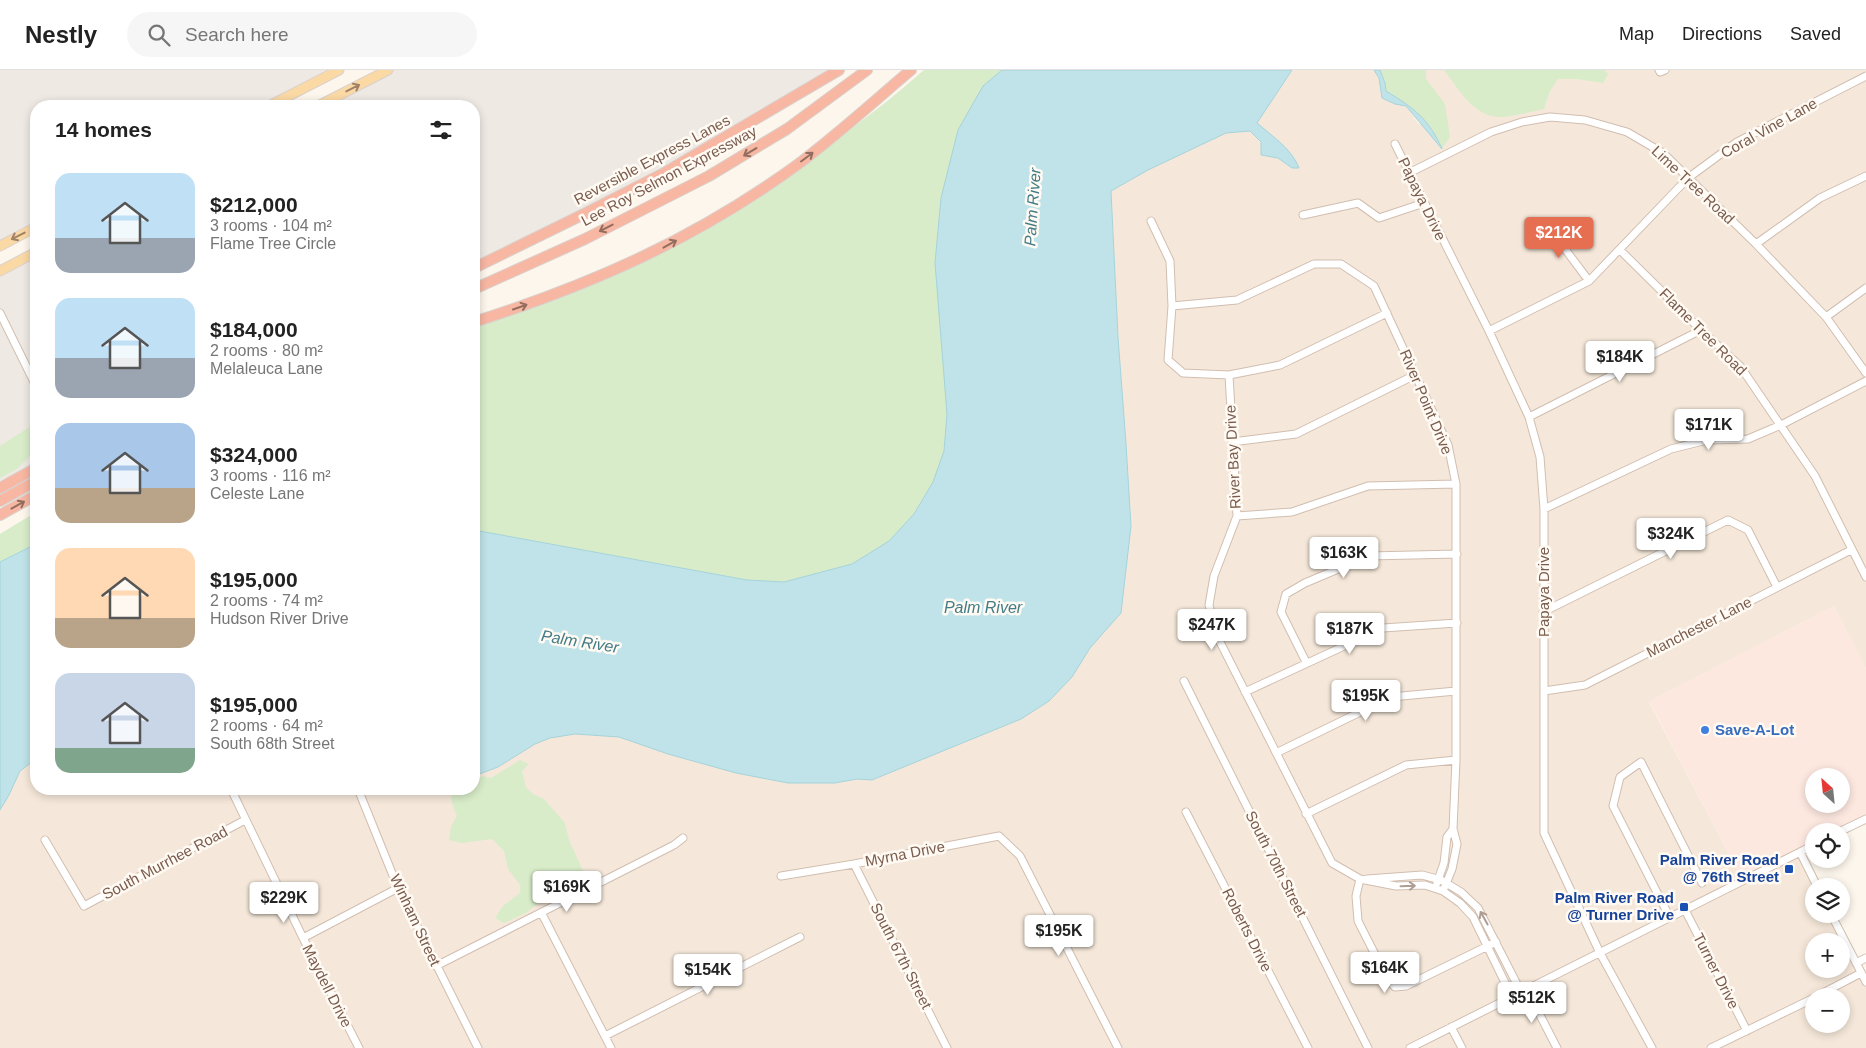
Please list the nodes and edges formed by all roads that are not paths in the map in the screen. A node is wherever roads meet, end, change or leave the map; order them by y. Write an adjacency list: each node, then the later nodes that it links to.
1 (339, 70): 10 (main road)
2 (388, 70): 11 (main road, one-way to 2)
3 (839, 70): 25 (highway, Reversible Express Lanes)
4 (867, 70): 28 (highway, Lee Roy Selmon Expressway, one-way to 28)
5 (911, 70): 34 (highway, one-way to 5)
6 (1659, 70): 7 (street)
7 (1665, 70)
8 (1863, 70): 9 (street)
9 (1866, 76): 15 (street, Coral Vine Lane)
10 (281, 100)
11 (330, 100)
12 (1395, 144): 13 (street, Papaya Drive)
13 (1409, 173): 15 (street, Lime Tree Road); 16 (street, Papaya Drive)
14 (1866, 176): 21 (street)
15 (1688, 178): 21 (street, Lime Tree Road); 23 (street, Coral Vine Lane)
16 (1424, 203): 17 (street); 36 (street, Papaya Drive)
17 (1303, 215)
18 (1151, 221): 30 (street)
19 (1547, 225): 27 (street)
20 (30, 230): 22 (main road, one-way to 22)
21 (1756, 244): 33 (street, Lime Tree Road)
22 (0, 246)
23 (1620, 250): 27 (street, Coral Vine Lane); 35 (street, Flame Tree Road)
24 (30, 255): 26 (main road)
25 (480, 265)
26 (0, 271)
27 (1589, 281): 36 (street, Coral Vine Lane)
28 (480, 286)
29 (1866, 288): 33 (street)
30 (1172, 306): 32 (street, River Point Drive); 39 (street)
31 (0, 313): 38 (street)
32 (1387, 313): 39 (street); 40 (street, River Point Drive)
33 (1826, 318): 37 (street, Lime Tree Road)
34 (480, 320)
35 (1701, 330): 42 (street); 43 (street, Flame Tree Road)
36 (1489, 331): 42 (street, Papaya Drive)
37 (1866, 372)
38 (30, 374)
39 (1229, 375): 44 (street, River Bay Drive)
40 (1415, 375): 44 (street); 47 (street, River Point Drive)
41 (1866, 381): 43 (street)
42 (1529, 417): 51 (street, Papaya Drive)
43 (1781, 425): 51 (street); 54 (street, Flame Tree Road)
44 (1232, 442): 53 (street, River Bay Drive)
45 (30, 471): 48 (highway)
46 (30, 484): 50 (highway)
47 (1456, 484): 53 (street); 55 (street, River Point Drive)
48 (0, 488)
49 (30, 498): 52 (highway, one-way to 49)
50 (0, 501)
51 (1544, 510): 58 (street, Papaya Drive)
52 (0, 515)
53 (1237, 516): 64 (street, River Bay Drive)
54 (1851, 550): 56 (street, Flame Tree Road); 57 (street, Manchester Lane)
55 (1457, 554): 59 (street, River Point Drive); 60 (street)
56 (1866, 578)
57 (1777, 587): 58 (street); 63 (street, Manchester Lane)
58 (1543, 612): 63 (street, Papaya Drive)
59 (1456, 623): 60 (street); 62 (street, River Point Drive)
60 (1306, 662): 64 (street)
61 (1184, 681): 115 (street, South 70th Street)
62 (1456, 691): 65 (street); 66 (street, River Point Drive)
63 (1544, 691): 96 (street, Papaya Drive)
64 (1245, 692): 65 (street, River Bay Drive)
65 (1276, 753): 70 (street, River Bay Drive)
66 (1456, 760): 70 (street); 74 (street, River Point Drive)
67 (234, 795): 72 (street, Maydell Drive)
68 (360, 795): 86 (street, Winham Street)
69 (1186, 812): 114 (street, Roberts Drive)
70 (1306, 814): 82 (street, River Bay Drive)
71 (1866, 819): 73 (street)
72 (245, 820): 76 (street, South Murrhee Road); 93 (street, Maydell Drive)
73 (1850, 827)
74 (1453, 830): 83 (street, River Point Drive); 84 (street, River Point Drive)
75 (683, 838): 89 (street)
76 (46, 840)
77 (1805, 850): 78 (street)
78 (1800, 852): 81 (street); 88 (street)
79 (854, 864): 80 (street, Myrna Drive); 112 (street, South 67th Street); 113 (street, Myrna Drive)
80 (781, 876)
81 (1813, 878)
82 (1360, 879): 83 (street); 87 (street, River Bay Drive, one-way to 87); 95 (street)
83 (1439, 880): 84 (street); 87 (street, River Point Drive)
84 (1446, 883): 87 (street, River Point Drive); 94 (street, one-way to 84)
85 (1702, 883): 90 (street)
86 (398, 888): 93 (street); 99 (street, Winham Street)
87 (1439, 890): 95 (street, River Bay Drive)
88 (1686, 910): 90 (street); 107 (street, Turner Drive)
89 (542, 914): 99 (street); 108 (street)
90 (1670, 918): 96 (street)
91 (1836, 923): 98 (street)
92 (800, 937): 108 (street)
93 (303, 938): 109 (street, Maydell Drive)
94 (1496, 942): 95 (street); 103 (street)
95 (1488, 946): 104 (street, River Bay Drive)
96 (1600, 953): 103 (street); 119 (street, Papaya Drive)
97 (1866, 958): 98 (street)
98 (1856, 962): 100 (street)
99 (436, 966): 110 (street, Winham Street)
100 (1861, 973): 101 (street); 102 (street)
101 (1866, 982)
102 (1832, 988)
103 (1524, 991): 104 (street); 118 (street)
104 (1512, 997): 106 (street)
105 (1805, 1002): 107 (street)
106 (1451, 1027): 116 (street); 117 (street)
107 (1747, 1031): 120 (street)
108 (605, 1036): 111 (street)
109 (359, 1048)
110 (478, 1048)
111 (611, 1048)
112 (947, 1048)
113 (1118, 1048)
114 (1308, 1048)
115 (1368, 1048)
116 (1410, 1048)
117 (1462, 1048)
118 (1557, 1048)
119 (1652, 1048)
120 (1711, 1048)

